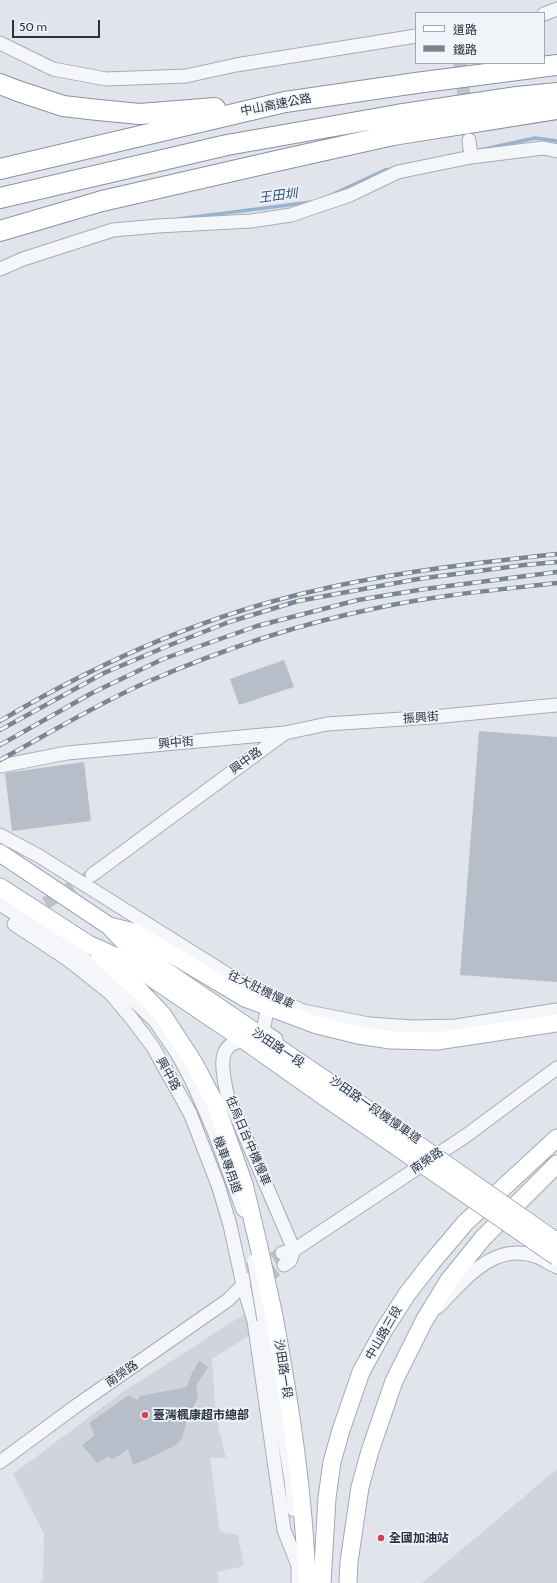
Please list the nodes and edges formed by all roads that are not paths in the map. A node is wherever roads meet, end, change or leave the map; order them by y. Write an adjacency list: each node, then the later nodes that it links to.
1 (557, 9): 2 (street)
2 (545, 14)
3 (415, 36): 4 (street)
4 (0, 43)
5 (557, 65): 8 (highway, 中山高速公路)
6 (0, 84): 8 (highway)
7 (557, 93): 15 (highway)
8 (285, 102): 13 (highway, 中山高速公路)
9 (557, 109): 14 (highway)
10 (469, 140): 12 (street)
11 (557, 151): 12 (street)
12 (471, 157): 18 (street)
13 (0, 169)
14 (205, 177): 16 (highway); 17 (highway)
15 (0, 198)
16 (0, 231)
17 (0, 243)
18 (0, 269)
19 (557, 705): 20 (street, 振興街)
20 (285, 733): 21 (street, 興中街); 24 (street, 興中路)
21 (0, 766)
22 (0, 835): 30 (street, 往大肚機慢車)
23 (0, 854): 28 (main road, 沙田路一段)
24 (92, 875)
25 (0, 886): 29 (main road, 沙田路一段)
26 (0, 904): 40 (street, 機車專用道)
27 (19, 919): 44 (street, 興中路)
28 (109, 926): 30 (main road); 35 (main road, 沙田路一段)
29 (88, 944): 33 (main road, 沙田路一段); 40 (main road, 沙田路一段)
30 (268, 1000): 31 (street, 往大肚機慢車); 32 (main road); 35 (street, 沙田路一段機慢車道)
31 (557, 1010)
32 (557, 1023)
33 (245, 1041): 35 (main road, 沙田路一段); 41 (street, 往烏日台中機慢車)
34 (557, 1068): 41 (street, 南榮路)
35 (329, 1087): 38 (street, 沙田路一段機慢車道); 39 (main road, 沙田路一段, bridge); 42 (main road, 沙田路一段, bridge)
36 (557, 1138): 52 (main road, 中山路三段)
37 (557, 1164): 46 (main road)
38 (557, 1236)
39 (557, 1242)
40 (256, 1251): 45 (main road, 沙田路一段, bridge)
41 (287, 1256)
42 (557, 1257)
43 (557, 1267): 46 (street)
44 (247, 1283): 47 (street, 南榮路); 48 (street)
45 (269, 1318): 49 (street); 50 (main road, 沙田路一段)
46 (424, 1321): 53 (main road)
47 (0, 1462)
48 (280, 1507): 49 (street); 50 (street)
49 (294, 1515): 50 (street)
50 (304, 1571): 51 (street)
51 (298, 1583)
52 (322, 1583)
53 (348, 1583)

